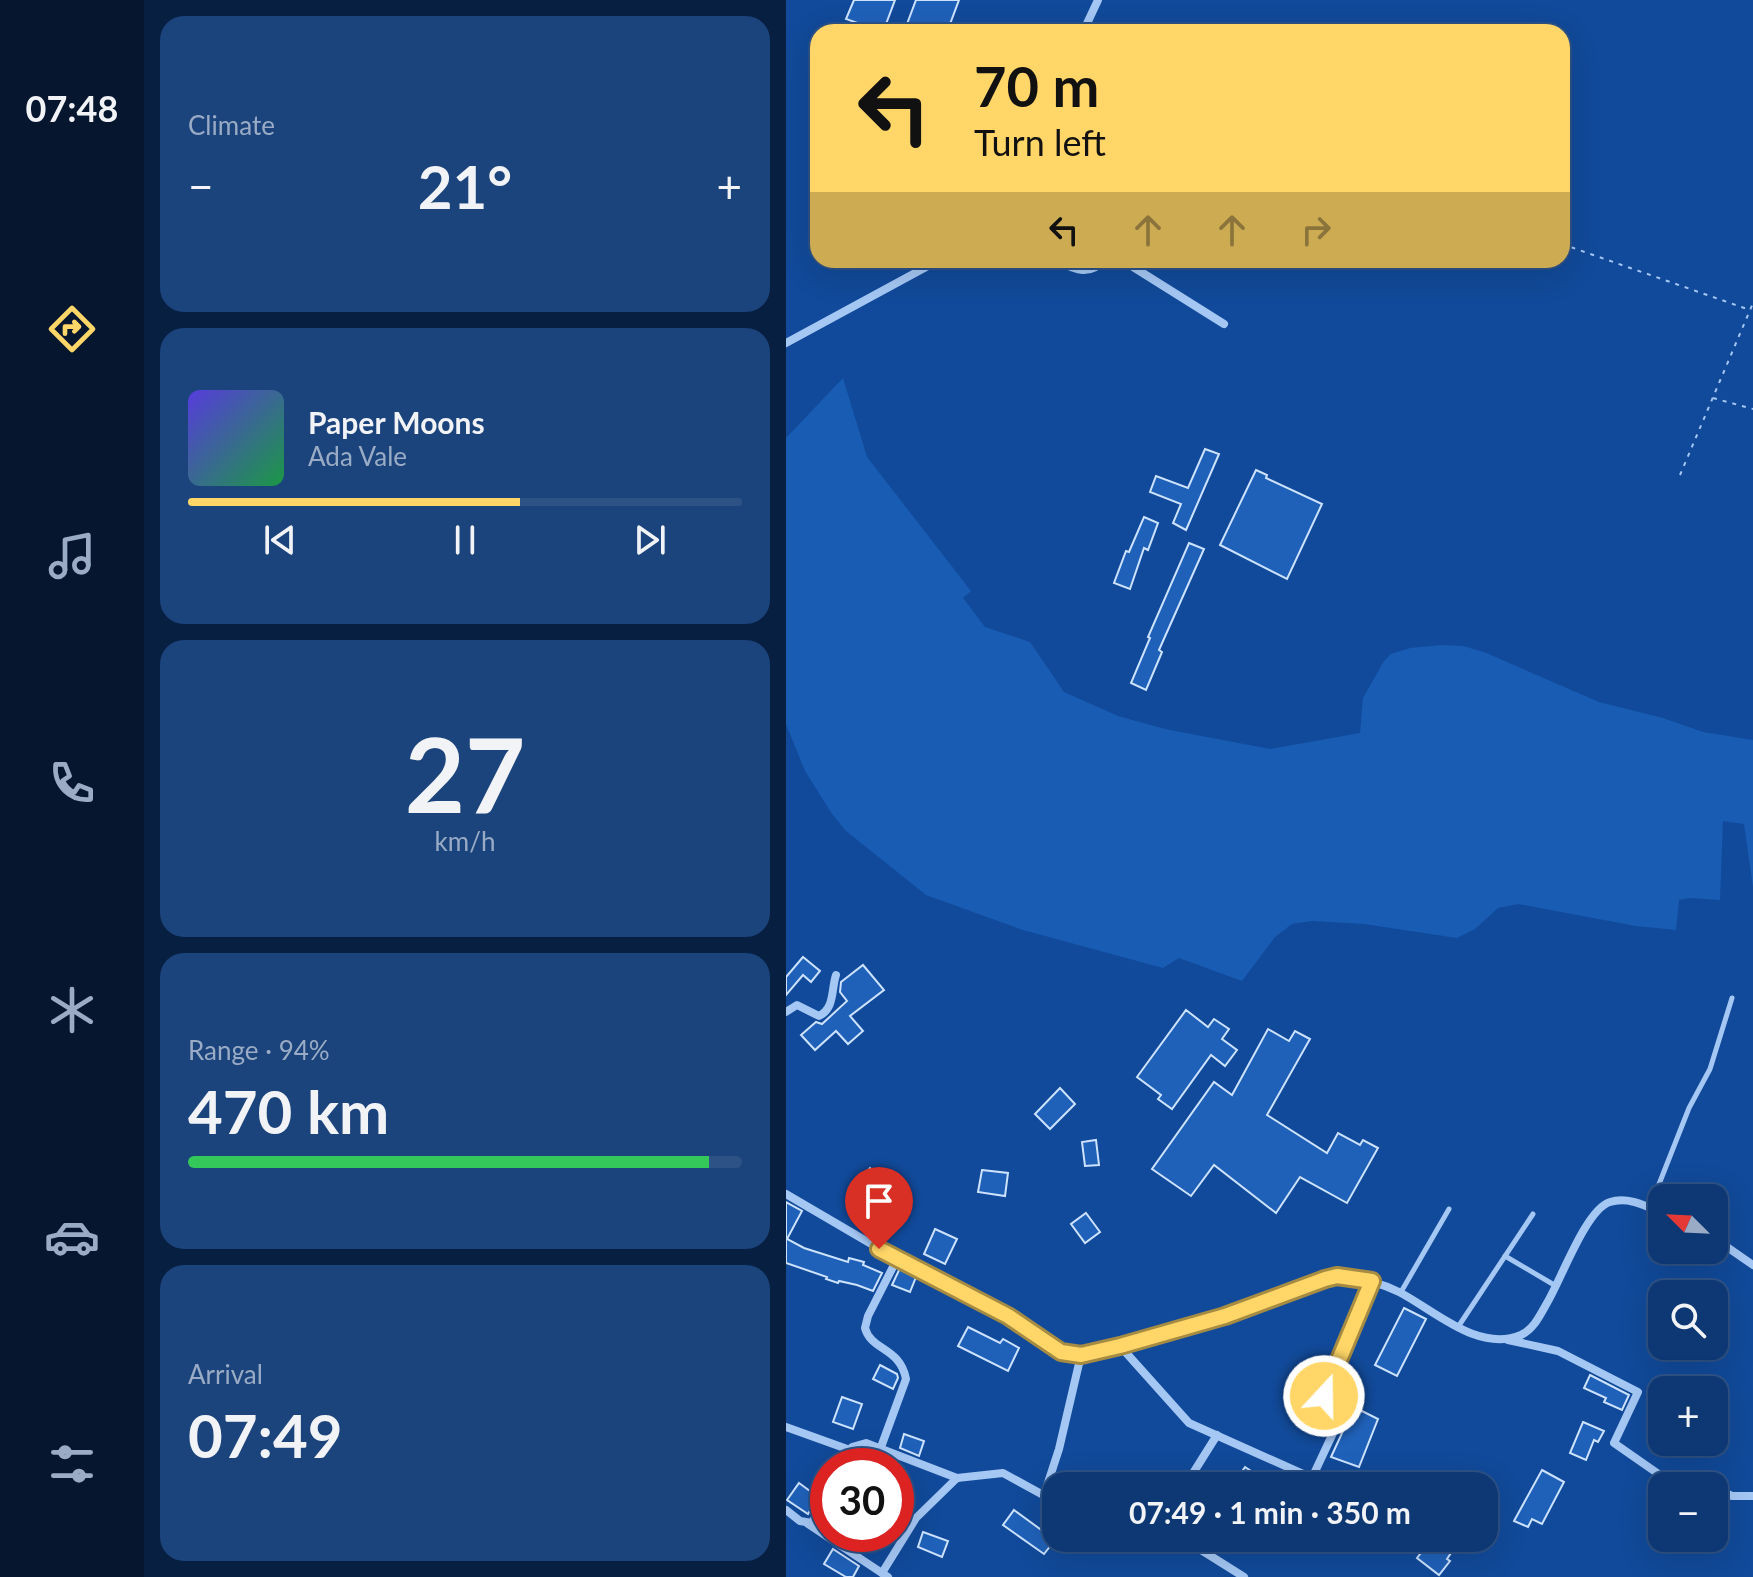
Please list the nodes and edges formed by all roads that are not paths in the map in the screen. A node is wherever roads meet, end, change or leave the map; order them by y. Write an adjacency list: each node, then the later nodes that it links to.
1 (1098, 0): 2 (street)
2 (1087, 24)
3 (924, 268): 6 (street)
4 (1135, 268): 5 (street)
5 (1224, 324)
6 (786, 343)
7 (836, 975): 9 (street)
8 (1732, 998): 10 (lane)
9 (786, 1012)
10 (1659, 1184)
11 (786, 1194): 17 (street)
12 (1648, 1206): 20 (street)
13 (1449, 1209): 21 (lane)
14 (1533, 1214): 16 (lane)
15 (1728, 1248): 18 (street)
16 (1505, 1256): 20 (lane); 22 (lane)
17 (897, 1259): 25 (street); 28 (street)
18 (1753, 1265)
19 (1372, 1281): 21 (street); 24 (street); 27 (street)
20 (1557, 1286): 23 (street)
21 (1400, 1293): 22 (street)
22 (1458, 1328): 23 (street)
23 (1504, 1339): 33 (street)
24 (1120, 1346): 25 (street); 27 (street)
25 (1081, 1355): 31 (street)
26 (786, 1427): 29 (street)
27 (1217, 1435): 32 (street)
28 (881, 1447): 30 (street); 34 (street)
29 (844, 1448)
30 (852, 1448)
31 (1052, 1472)
32 (1194, 1472)
33 (1656, 1472)
34 (957, 1478): 35 (street); 41 (street)
35 (1042, 1494)
36 (1728, 1494): 37 (street)
37 (1753, 1496)
38 (786, 1510): 39 (street)
39 (808, 1524): 41 (street)
40 (1204, 1552): 42 (street)
41 (885, 1575)
42 (1244, 1577)

